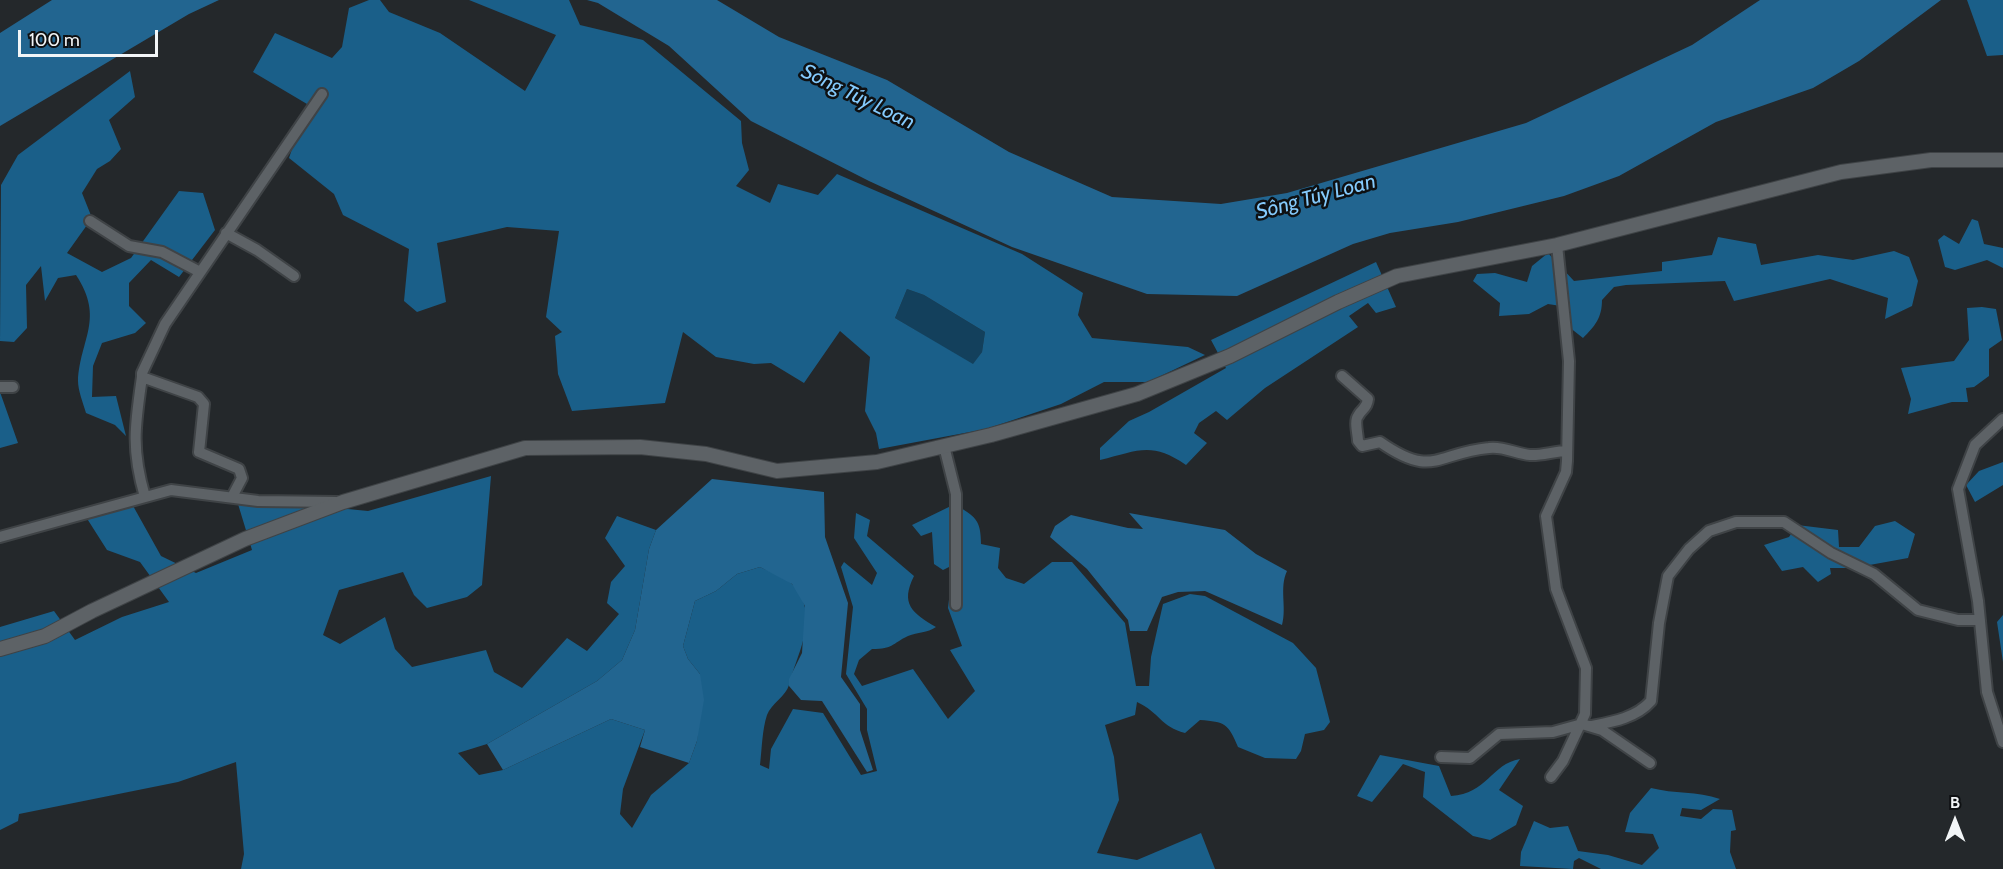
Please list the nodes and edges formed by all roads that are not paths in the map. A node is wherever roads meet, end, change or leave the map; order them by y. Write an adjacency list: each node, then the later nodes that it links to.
1 (322, 94): 4 (street)
2 (2003, 160): 5 (street)
3 (90, 221): 6 (street)
4 (226, 233): 6 (street); 7 (street)
5 (1557, 245): 13 (street); 14 (street)
6 (200, 272): 9 (street)
7 (294, 276)
8 (1342, 376): 14 (street)
9 (142, 377): 15 (street); 16 (street)
10 (0, 387): 11 (street)
11 (13, 387)
12 (2003, 419): 20 (street)
13 (944, 446): 17 (street); 19 (street)
14 (1567, 451): 22 (street)
15 (145, 497): 16 (street); 18 (street)
16 (232, 497): 17 (street)
17 (343, 502): 21 (street)
18 (0, 537)
19 (956, 605)
20 (1980, 620): 22 (street); 23 (street)
21 (0, 649)
22 (1587, 725): 24 (street); 25 (street); 26 (street)
23 (2003, 742)
24 (1441, 757)
25 (1650, 763)
26 (1551, 777)

